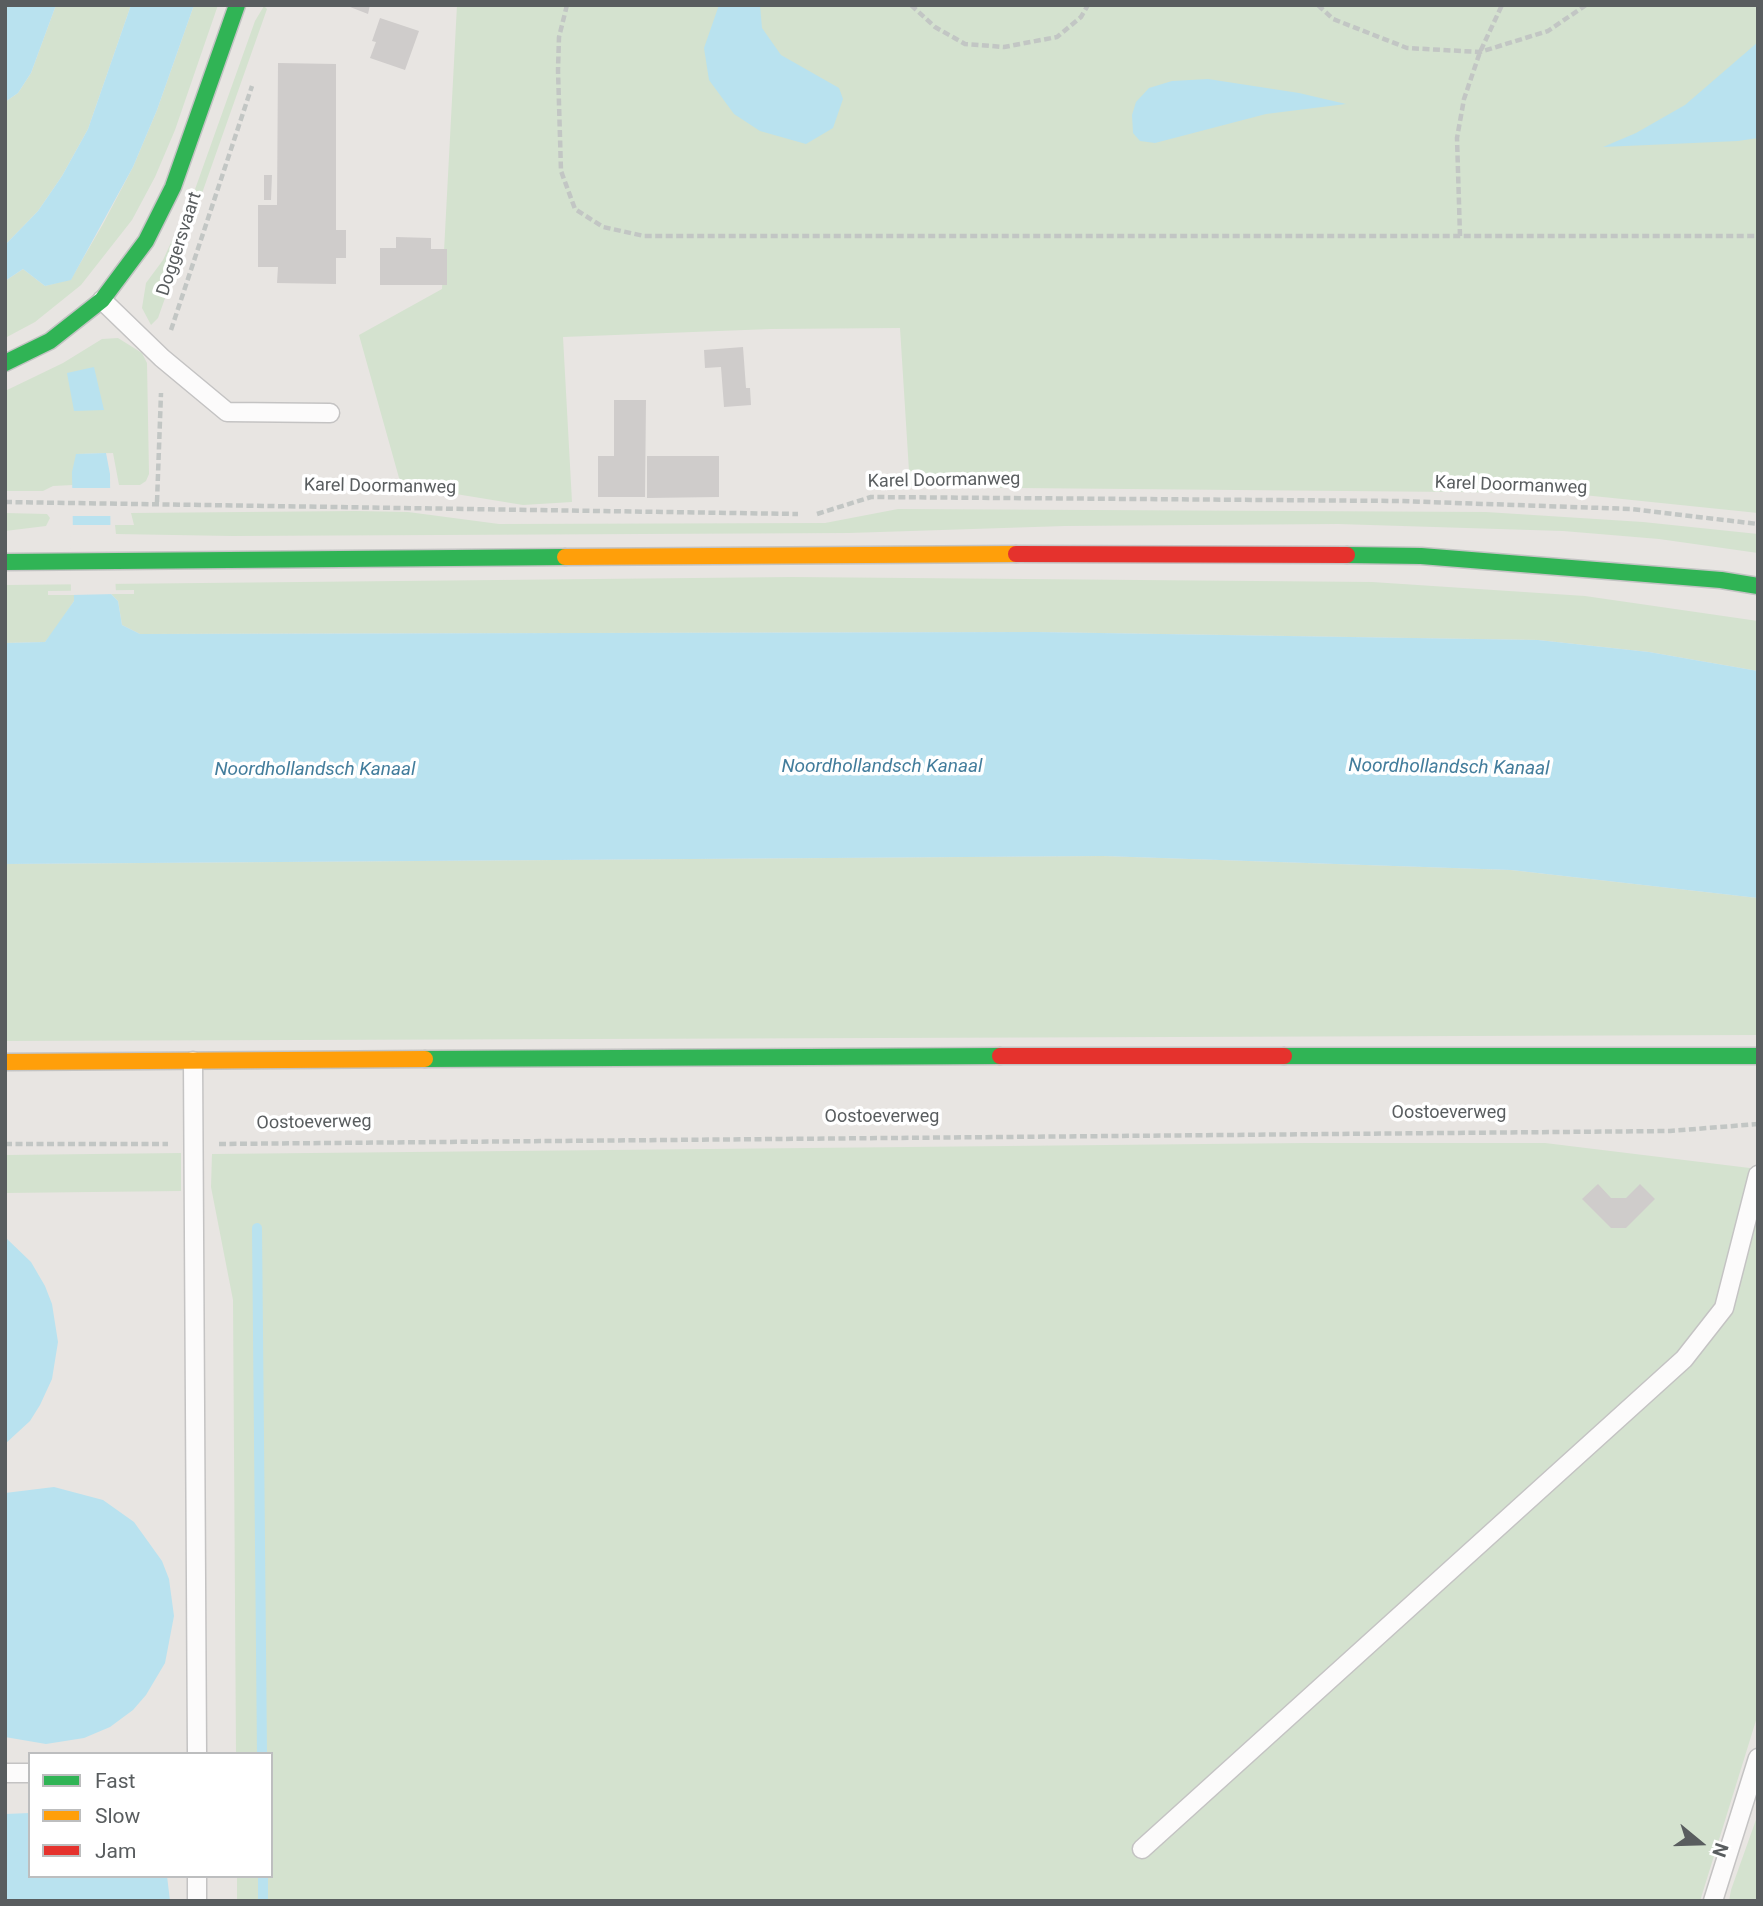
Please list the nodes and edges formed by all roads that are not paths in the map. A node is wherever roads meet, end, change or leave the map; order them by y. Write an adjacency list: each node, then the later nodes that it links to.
1 (237, 5): 2 (street, Doggersvaart)
2 (102, 300): 3 (street, Doggersvaart); 4 (lane)
3 (5, 363)
4 (330, 413)
5 (5, 562): 6 (street)
6 (1758, 586)
7 (1758, 1056): 8 (street)
8 (193, 1060): 9 (street); 11 (lane)
9 (5, 1062)
10 (1758, 1175): 15 (lane)
11 (197, 1752)
12 (1758, 1758): 18 (lane)
13 (5, 1773): 14 (lane)
14 (28, 1773)
15 (1142, 1849)
16 (197, 1878): 17 (lane)
17 (197, 1901)
18 (1713, 1901)

